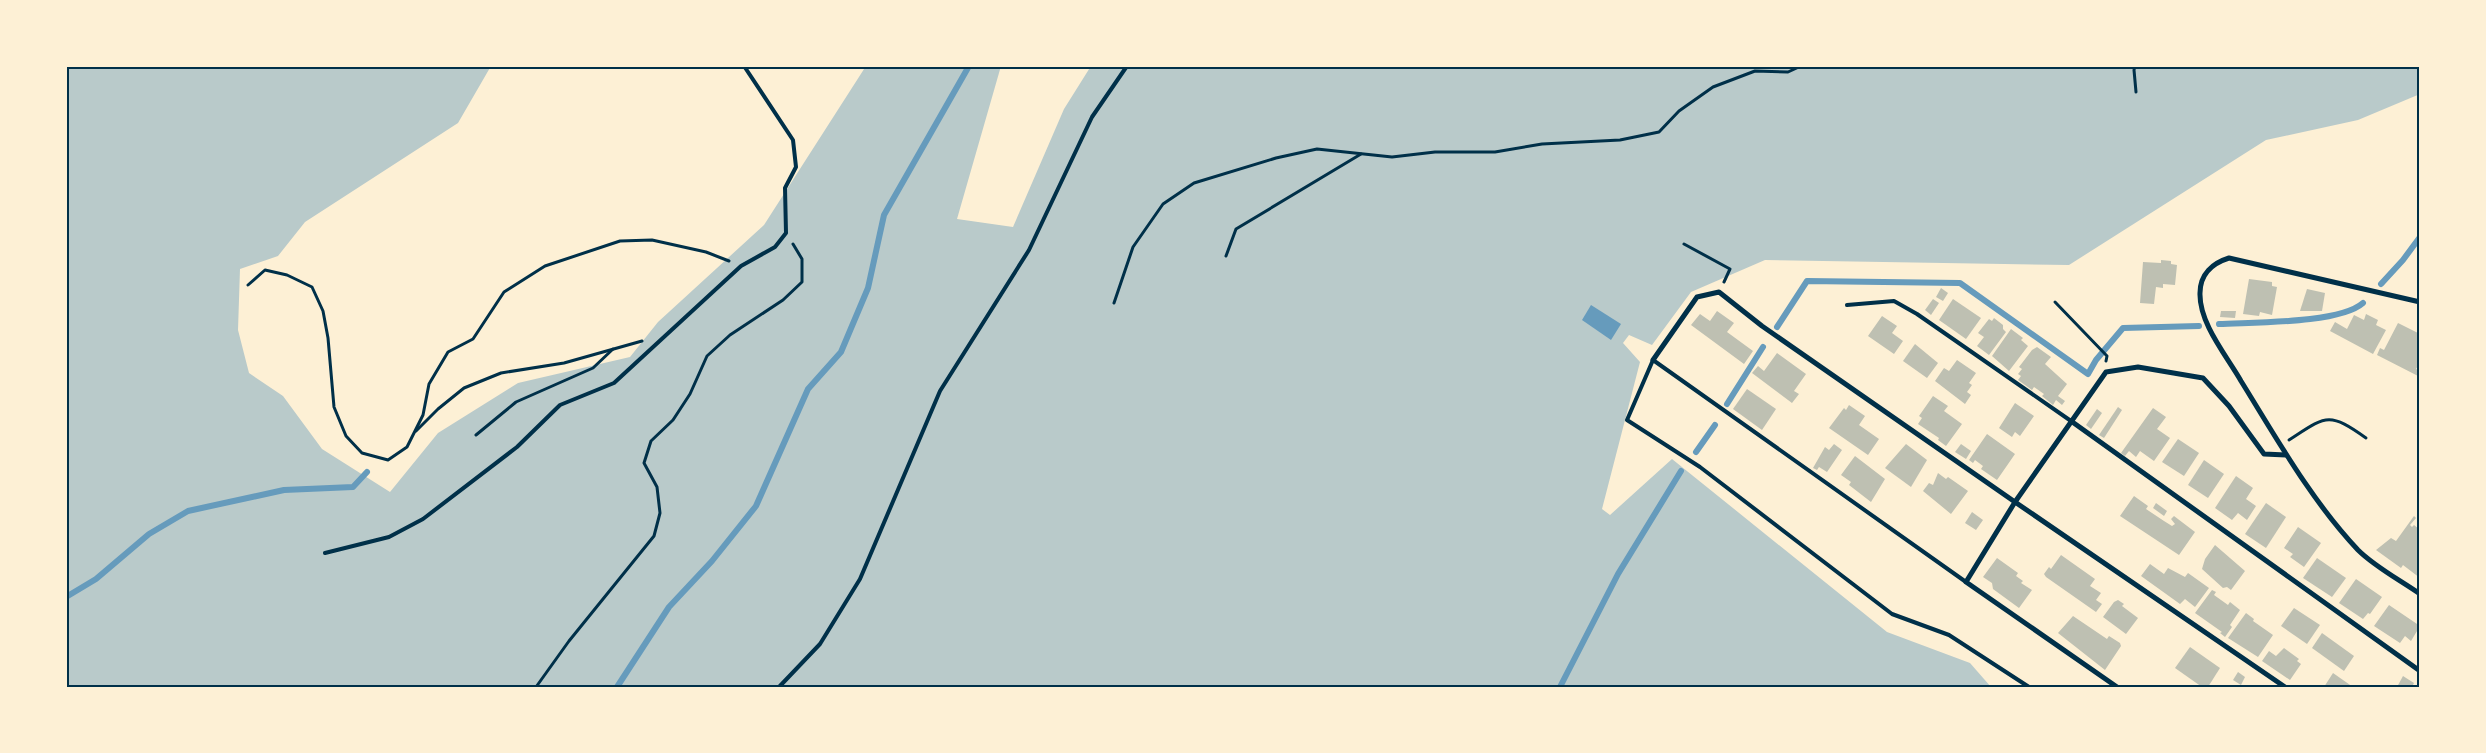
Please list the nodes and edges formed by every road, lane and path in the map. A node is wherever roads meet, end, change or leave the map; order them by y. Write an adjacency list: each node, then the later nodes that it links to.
1 (744, 66): 7 (lane)
2 (1127, 66): 33 (lane)
3 (1801, 66): 6 (path)
4 (2136, 66): 5 (path)
5 (2136, 92)
6 (1362, 153): 9 (path); 15 (path)
7 (786, 233): 10 (lane); 32 (path)
8 (1684, 244): 12 (path)
9 (1226, 256)
10 (742, 266): 17 (lane); 22 (path)
11 (248, 285): 22 (path)
12 (1719, 292): 20 (street); 27 (street)
13 (2055, 302): 19 (path)
14 (2420, 302): 25 (street)
15 (1114, 303)
16 (1847, 305): 21 (lane)
17 (666, 334): 18 (path); 28 (lane)
18 (614, 349): 22 (path); 23 (path)
19 (2107, 356)
20 (1653, 360): 29 (lane); 34 (lane)
21 (2071, 421): 26 (street); 27 (street); 31 (street)
22 (413, 434)
23 (476, 435)
24 (2366, 438): 25 (path)
25 (2280, 446): 26 (street)
26 (2286, 455): 30 (street)
27 (2015, 502): 29 (street); 36 (street)
28 (325, 553)
29 (1966, 582): 35 (street)
30 (2420, 594)
31 (2420, 671)
32 (536, 687)
33 (778, 687)
34 (2029, 687)
35 (2117, 687)
36 (2285, 687)

